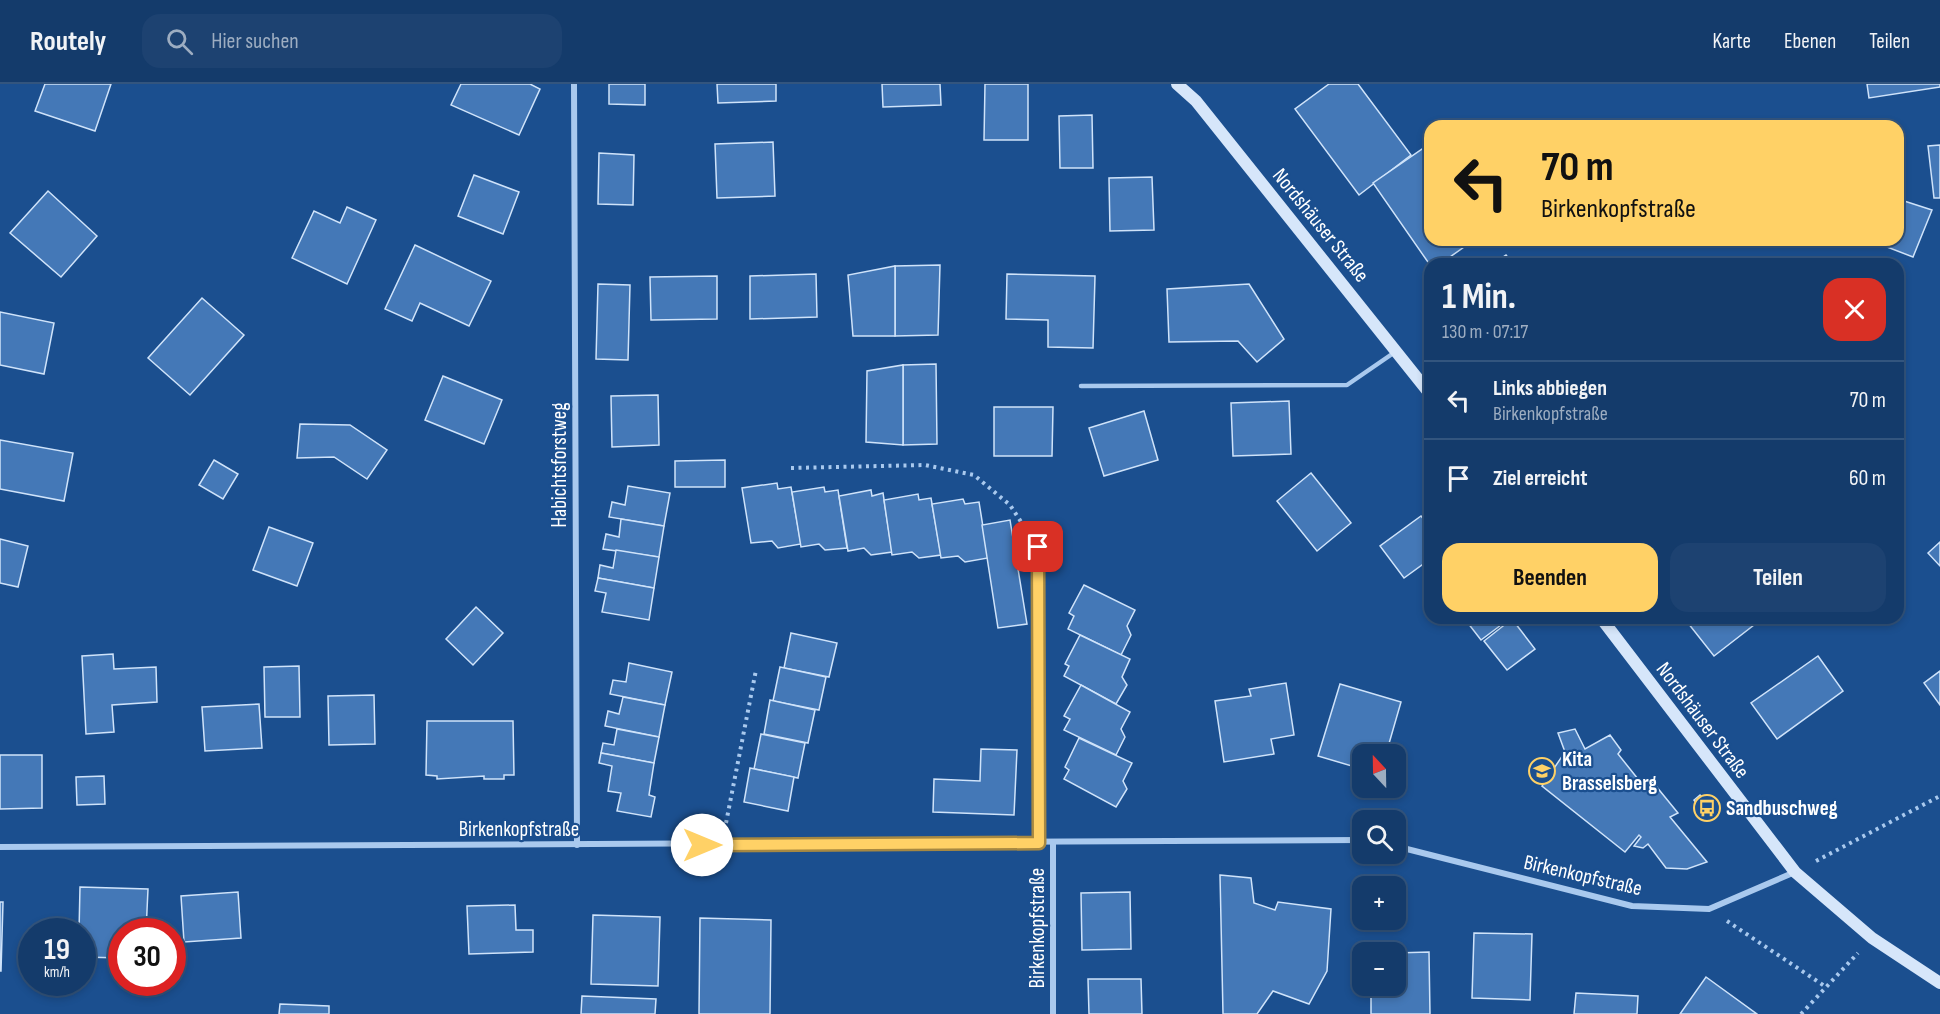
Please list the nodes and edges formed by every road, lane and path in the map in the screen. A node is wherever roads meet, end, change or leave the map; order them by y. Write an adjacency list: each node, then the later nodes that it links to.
1 (574, 84): 15 (street, Habichtsforstweg)
2 (1177, 84): 3 (street, Nordshäuser Straße)
3 (1396, 350): 4 (lane); 5 (street, Nordshäuser Straße)
4 (1081, 386)
5 (1424, 386)
6 (792, 468): 7 (path)
7 (1038, 547): 12 (lane, Birkenkopfstraße)
8 (1606, 624): 18 (street, Nordshäuser Straße)
9 (756, 670): 14 (path)
10 (1940, 796): 18 (path)
11 (1352, 840): 13 (street, Birkenkopfstraße)
12 (1039, 843): 13 (street, Birkenkopfstraße); 14 (street, Birkenkopfstraße)
13 (1053, 843): 23 (street, Birkenkopfstraße)
14 (722, 844): 15 (street, Birkenkopfstraße)
15 (577, 845): 16 (street, Birkenkopfstraße)
16 (0, 847)
17 (1406, 849): 19 (street, Birkenkopfstraße)
18 (1796, 872): 19 (street, Birkenkopfstraße); 20 (street, Nordshäuser Straße)
19 (1709, 909): 22 (path)
20 (1872, 938): 21 (street, Nordshäuser Straße); 22 (path)
21 (1940, 983)
22 (1826, 987): 24 (path)
23 (1053, 1014)
24 (1801, 1014)

